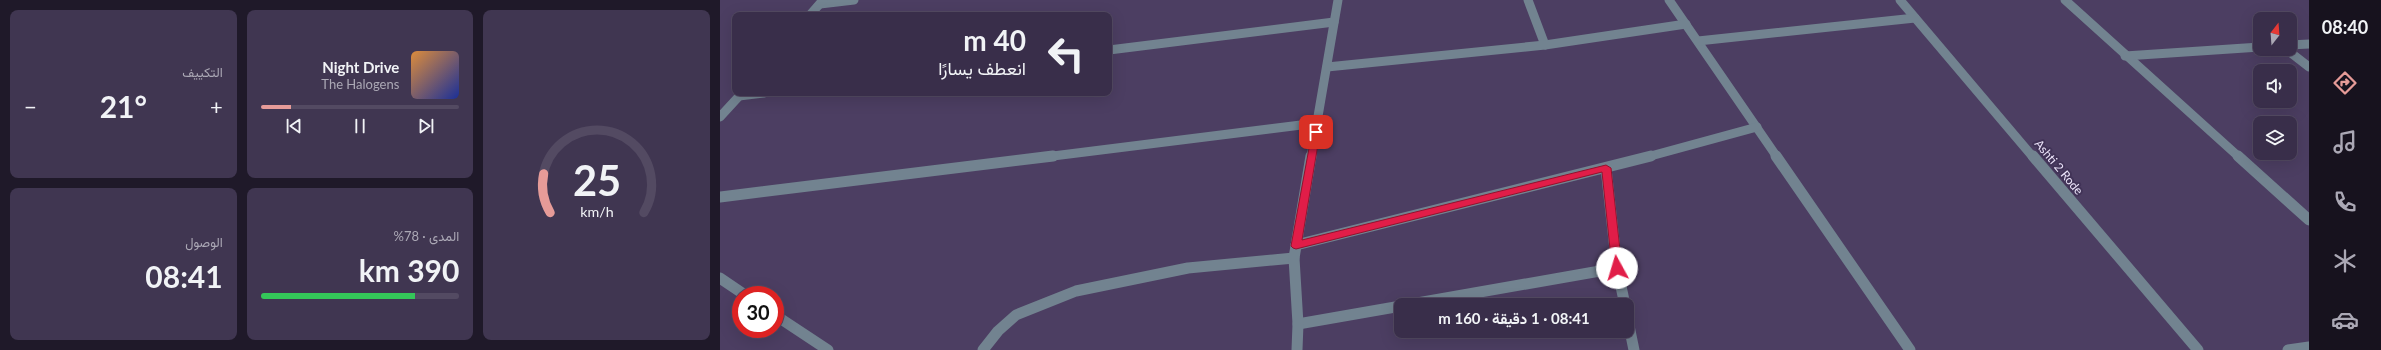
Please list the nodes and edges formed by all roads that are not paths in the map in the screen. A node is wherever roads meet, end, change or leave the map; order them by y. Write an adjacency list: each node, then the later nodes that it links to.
1 (854, 0): 7 (street)
2 (1338, 0): 10 (street)
3 (1528, 0): 14 (street)
4 (1669, 0): 11 (street)
5 (1900, 0): 9 (street, Ashti 2 Rode)
6 (2065, 0): 18 (street)
7 (821, 2): 8 (street)
8 (813, 12)
9 (1915, 18): 12 (street); 46 (street, Ashti 2 Rode)
10 (1334, 22): 17 (street); 20 (street)
11 (1686, 24): 12 (street); 14 (street)
12 (1698, 41): 25 (street)
13 (2309, 44): 15 (street)
14 (1545, 45): 20 (street)
15 (2297, 45)
16 (2253, 47): 18 (street)
17 (1112, 50)
18 (2125, 56): 28 (street)
19 (2295, 56): 21 (street)
20 (1327, 67): 24 (street)
21 (2309, 67)
22 (739, 96): 23 (street)
23 (720, 117)
24 (1318, 124): 27 (street); 29 (street)
25 (1757, 127): 26 (street); 45 (street)
26 (1606, 168): 29 (street); 31 (street)
27 (720, 197)
28 (2309, 220)
29 (1296, 246): 30 (street)
30 (1294, 258): 38 (street); 42 (street)
31 (1617, 268): 34 (street); 35 (street)
32 (720, 278): 33 (street)
33 (732, 286)
34 (1446, 298)
35 (1623, 298)
36 (1394, 307): 38 (street)
37 (784, 321): 41 (street)
38 (1298, 324): 43 (street)
39 (1632, 338): 44 (street)
40 (2309, 347): 47 (street)
41 (828, 350)
42 (983, 350)
43 (1297, 350)
44 (1634, 350)
45 (1910, 350)
46 (2198, 350)
47 (2288, 350)

